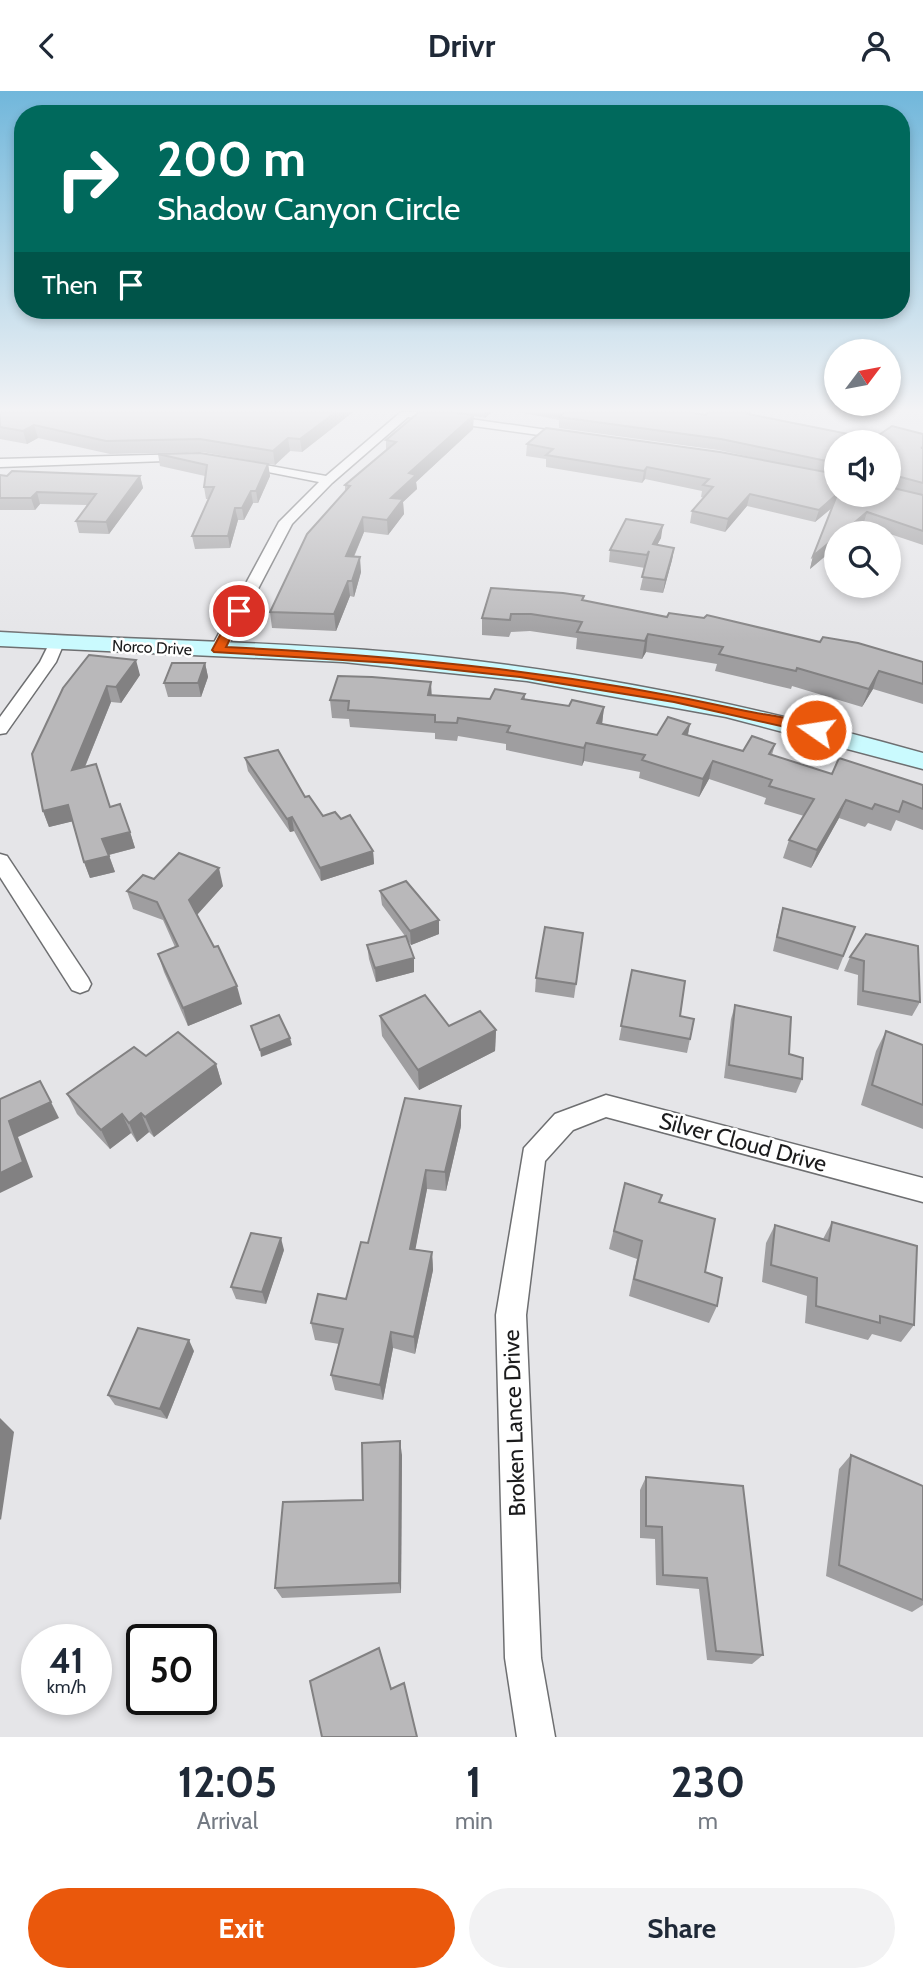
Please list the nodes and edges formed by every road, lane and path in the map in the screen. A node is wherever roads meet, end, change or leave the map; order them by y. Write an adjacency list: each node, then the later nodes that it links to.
1 (319, 489): 4 (street)
2 (0, 639): 3 (main road, Norco Drive)
3 (56, 643): 4 (main road, Norco Drive); 5 (street)
4 (218, 650): 6 (main road, Norco Drive)
5 (0, 729)
6 (923, 761)
7 (0, 861): 8 (street)
8 (80, 984)
9 (564, 1122): 10 (street, Silver Cloud Drive); 11 (street, Broken Lance Drive)
10 (923, 1190)
11 (536, 1737)

